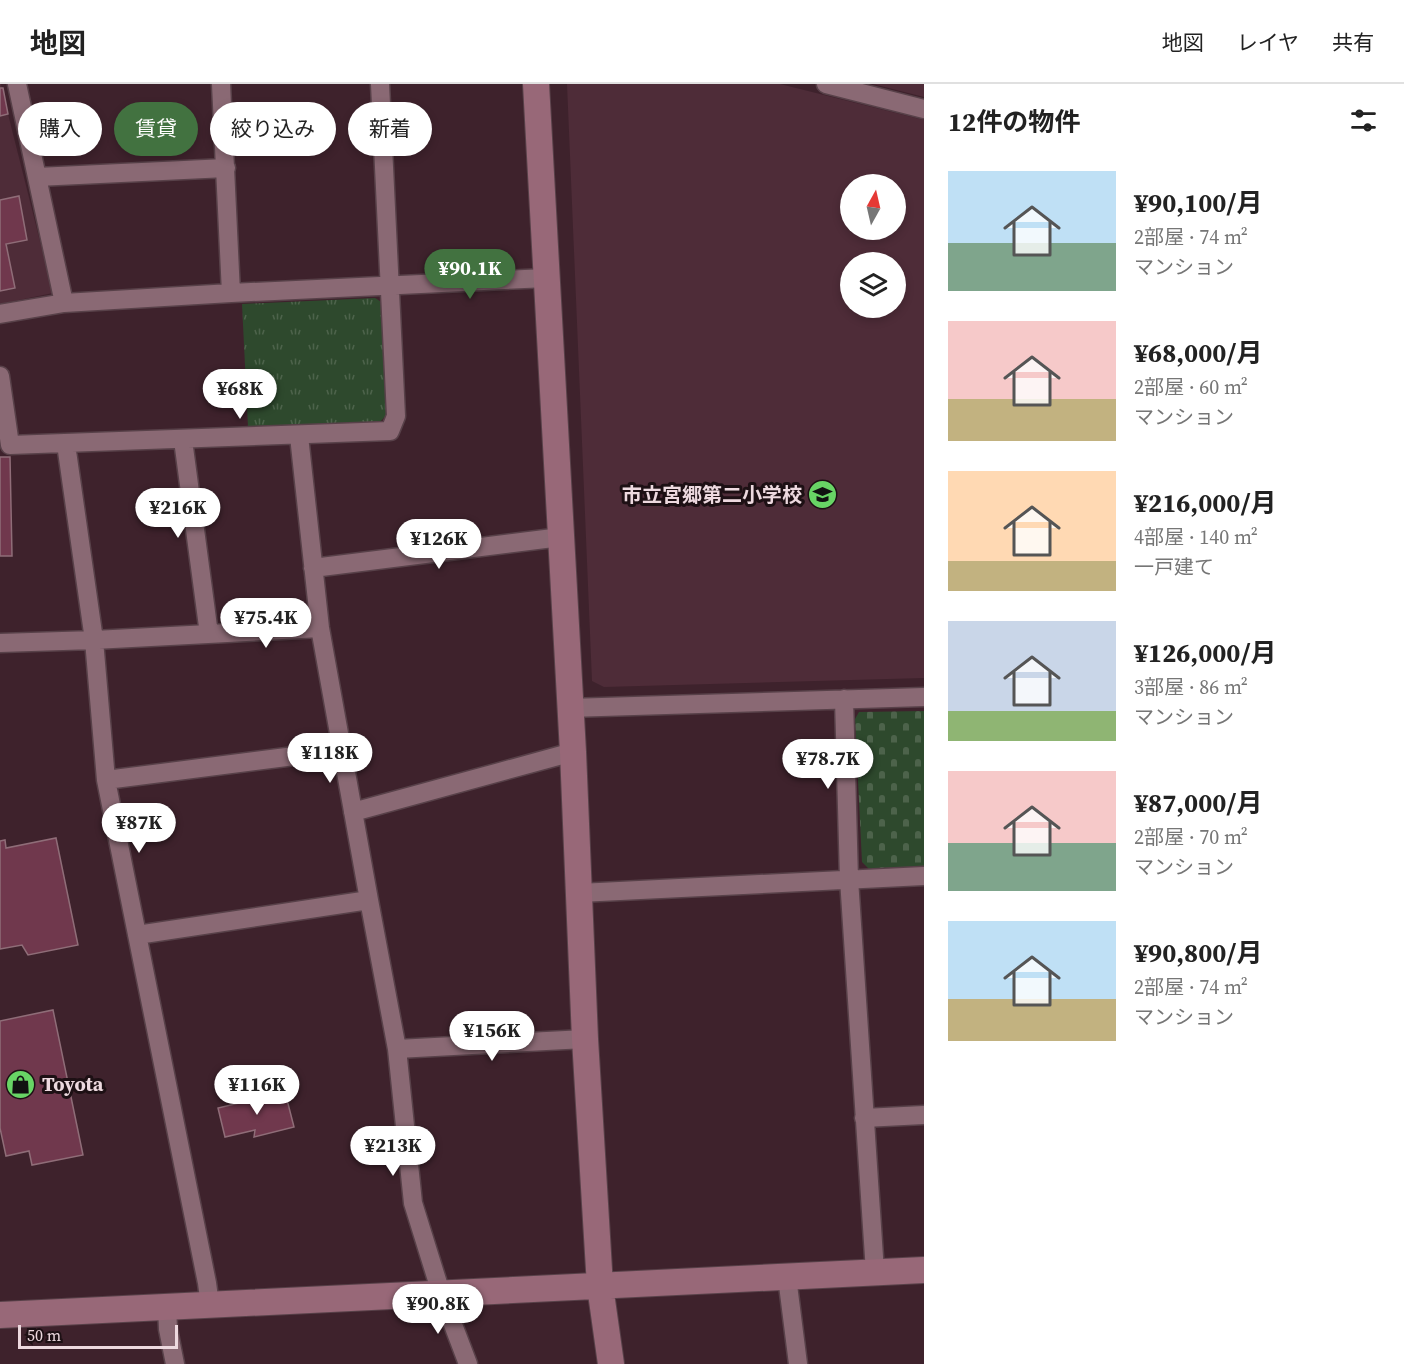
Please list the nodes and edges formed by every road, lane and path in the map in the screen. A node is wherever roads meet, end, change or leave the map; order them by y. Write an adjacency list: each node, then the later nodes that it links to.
1 (17, 84): 8 (street)
2 (221, 84): 7 (street)
3 (380, 84): 10 (street)
4 (536, 84): 9 (street)
5 (826, 84): 6 (street)
6 (924, 109)
7 (226, 168): 8 (street); 11 (street)
8 (37, 177): 12 (street)
9 (547, 278): 10 (street); 18 (street)
10 (391, 286): 11 (street); 15 (street)
11 (231, 293): 12 (street)
12 (64, 303): 13 (street)
13 (0, 314)
14 (0, 376): 17 (street)
15 (299, 436): 16 (street); 19 (street)
16 (183, 440): 17 (street); 21 (street)
17 (66, 444): 22 (street)
18 (561, 537): 19 (street); 26 (street)
19 (312, 568): 20 (street)
20 (320, 628): 21 (street); 27 (street)
21 (209, 634): 22 (street)
22 (94, 640): 23 (street); 29 (street)
23 (0, 643)
24 (924, 697): 25 (street)
25 (844, 699): 26 (street); 32 (street)
26 (569, 708): 28 (street)
27 (342, 750): 29 (street); 30 (street)
28 (573, 752): 30 (street); 33 (street)
29 (106, 780): 35 (street)
30 (353, 812): 34 (street)
31 (924, 876): 32 (street)
32 (849, 879): 33 (street); 39 (street)
33 (579, 893): 36 (street)
34 (369, 900): 35 (street); 37 (street)
35 (137, 935): 45 (street)
36 (585, 1039): 37 (street); 43 (street)
37 (397, 1049): 44 (street)
38 (924, 1115): 39 (street)
39 (864, 1118): 41 (street)
40 (924, 1270): 41 (street)
41 (875, 1272): 42 (street)
42 (787, 1277): 43 (street); 51 (street)
43 (600, 1286): 44 (street); 50 (street)
44 (441, 1293): 45 (street); 49 (street)
45 (210, 1305): 46 (street)
46 (166, 1307): 47 (street); 48 (street)
47 (0, 1315)
48 (175, 1364)
49 (468, 1364)
50 (610, 1364)
51 (798, 1364)

